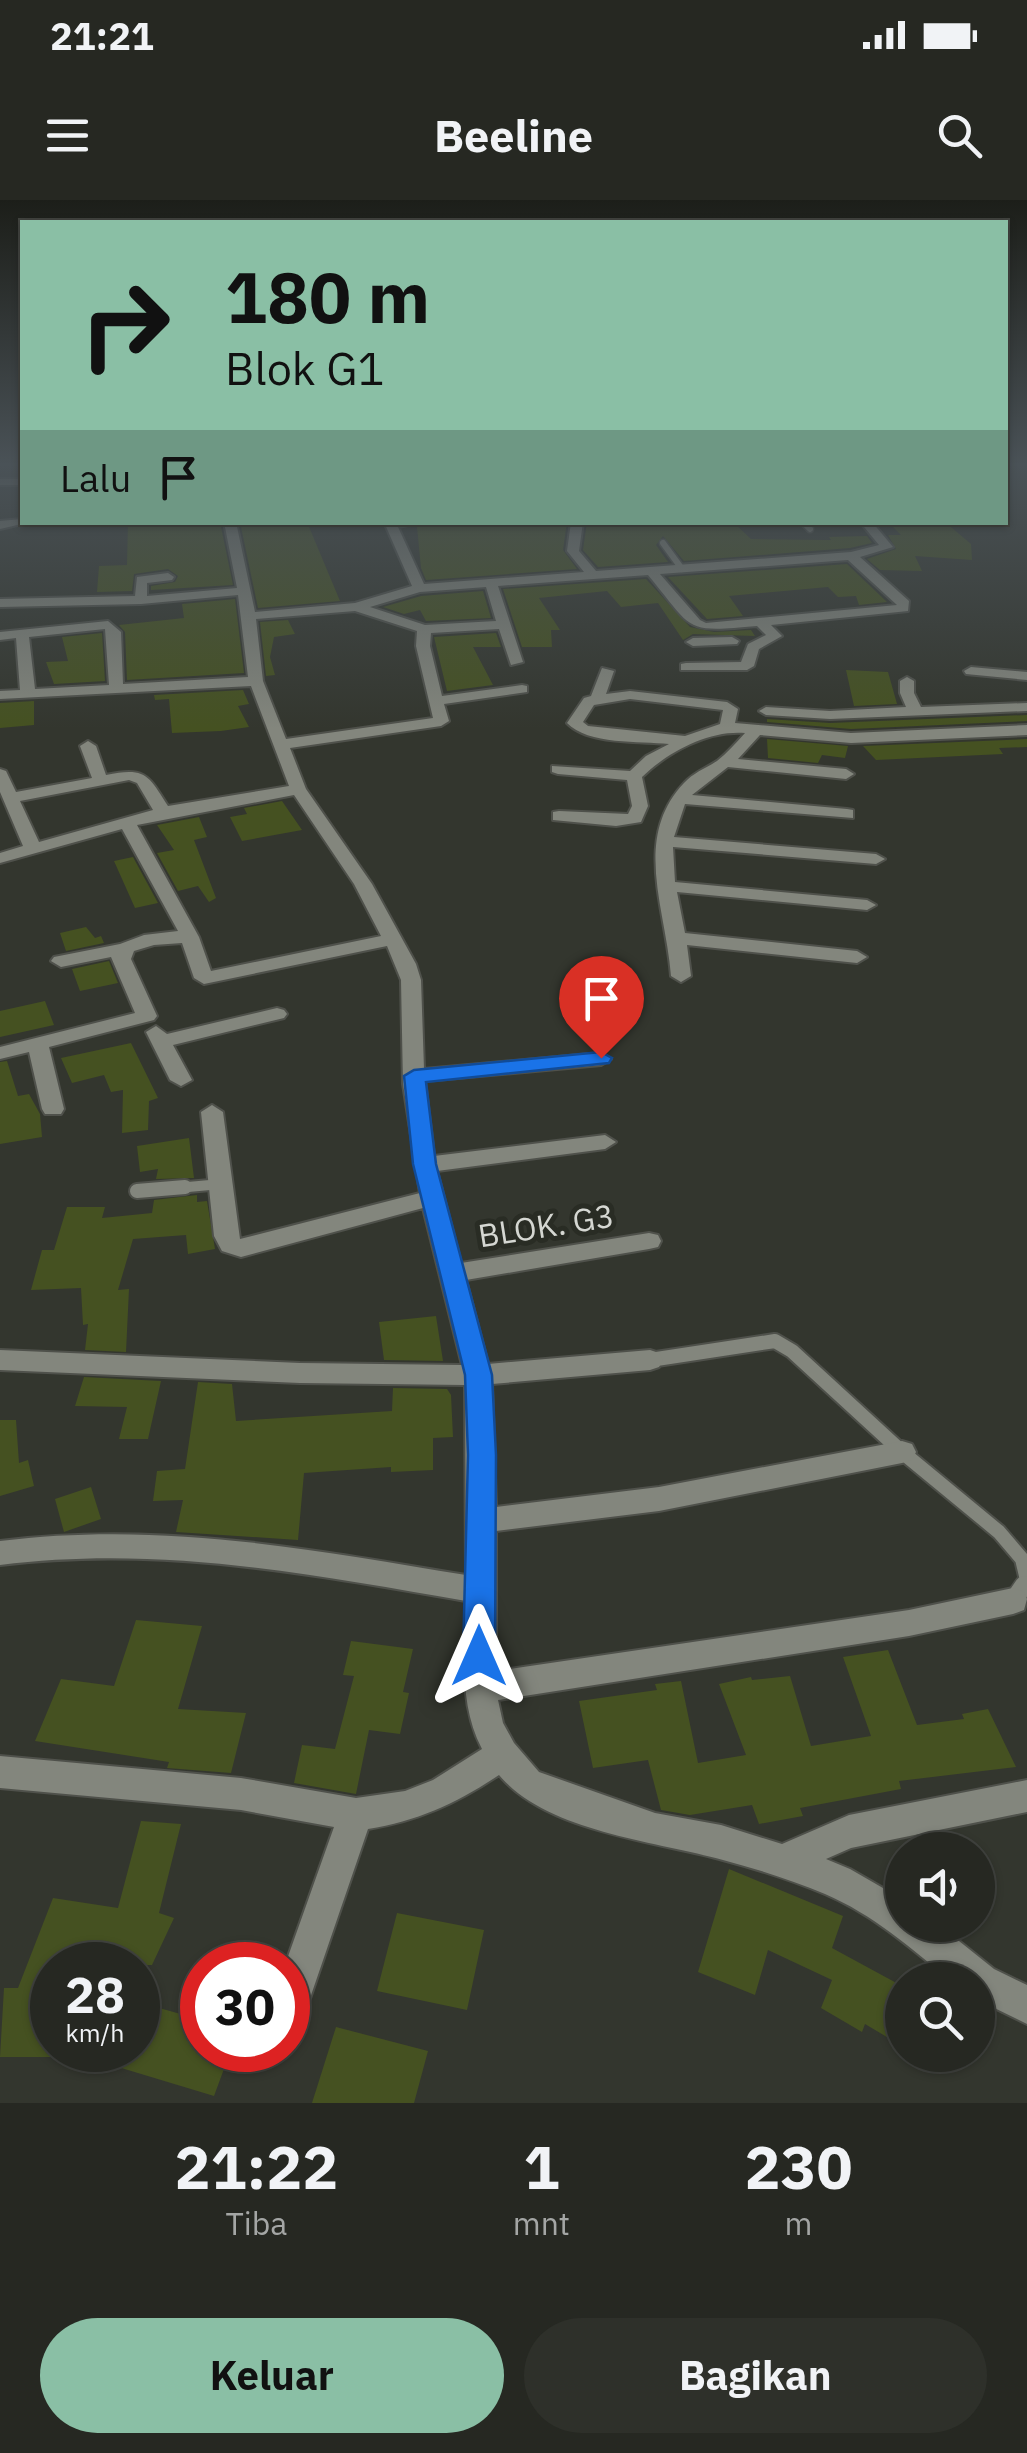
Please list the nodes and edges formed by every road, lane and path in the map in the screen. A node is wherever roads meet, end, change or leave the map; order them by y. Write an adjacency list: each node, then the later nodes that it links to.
1 (236, 552): 15 (street)
2 (403, 552): 12 (street)
3 (575, 552): 9 (street)
4 (670, 552): 7 (lane)
5 (868, 552): 6 (street)
6 (851, 556): 7 (street); 17 (street)
7 (682, 569): 8 (street)
8 (652, 572): 9 (street); 17 (street)
9 (592, 575): 11 (street)
10 (168, 577): 13 (street)
11 (491, 583): 12 (street); 18 (street)
12 (419, 588): 16 (street)
13 (141, 600): 14 (street); 15 (street)
14 (0, 603)
15 (245, 603): 16 (street); 29 (street)
16 (356, 608): 19 (street)
17 (762, 624): 23 (street)
18 (503, 625): 19 (street); 24 (street)
19 (424, 629): 36 (street)
20 (22, 634): 21 (street); 32 (street); 33 (street)
21 (0, 636)
22 (693, 642): 23 (street)
23 (760, 643): 25 (street)
24 (516, 662)
25 (686, 667)
26 (971, 671): 28 (street)
27 (606, 672): 35 (street)
28 (1027, 676)
29 (256, 680): 32 (street); 44 (street)
30 (907, 681): 39 (street)
31 (522, 689): 36 (street)
32 (116, 690): 33 (street)
33 (28, 694): 34 (street)
34 (0, 695)
35 (598, 697): 40 (street); 43 (street)
36 (438, 701): 44 (street)
37 (1027, 706): 39 (street)
38 (766, 710): 39 (street)
39 (916, 712)
40 (726, 727): 42 (street); 43 (street)
41 (1027, 730): 42 (street)
42 (755, 732): 46 (street)
43 (686, 740): 50 (street)
44 (283, 744): 52 (street)
45 (88, 746): 51 (street)
46 (725, 762): 49 (street); 54 (street)
47 (558, 769): 50 (street)
48 (0, 774): 53 (street)
49 (846, 774)
50 (634, 776): 57 (street)
51 (100, 779): 53 (street); 55 (street)
52 (298, 789): 55 (street); 67 (street)
53 (11, 798): 60 (street)
54 (682, 799): 56 (street); 59 (street)
55 (164, 812): 58 (street)
56 (847, 814)
57 (560, 816)
58 (127, 822): 60 (street); 65 (street)
59 (662, 840): 62 (street); 63 (street)
60 (33, 848): 61 (street)
61 (0, 858)
62 (876, 859)
63 (665, 886): 64 (street); 66 (street)
64 (867, 904)
65 (190, 936): 67 (street); 68 (street)
66 (678, 938): 69 (street); 71 (street)
67 (393, 939): 78 (street)
68 (123, 949): 70 (street); 73 (street)
69 (858, 956)
70 (61, 961)
71 (681, 976)
72 (277, 1014): 74 (street)
73 (147, 1016): 74 (street); 75 (street)
74 (162, 1042): 79 (street)
75 (38, 1044): 76 (street); 80 (street)
76 (0, 1054)
77 (601, 1058): 78 (street)
78 (414, 1076): 83 (street)
79 (181, 1080)
80 (54, 1108)
81 (212, 1112): 84 (street)
82 (604, 1142): 83 (street)
83 (424, 1164): 86 (street)
84 (221, 1184): 85 (lane); 86 (street)
85 (137, 1191)
86 (432, 1198): 88 (street)
87 (649, 1241): 88 (street, BLOK. G3)
88 (454, 1272): 91 (street)
89 (0, 1360): 91 (street)
90 (650, 1360): 91 (street); 92 (lane)
91 (478, 1375): 93 (street)
92 (902, 1452): 93 (street); 96 (lane)
93 (482, 1521): 95 (street)
94 (0, 1553): 95 (street)
95 (479, 1590): 97 (street)
96 (1013, 1601): 97 (street)
97 (480, 1688): 98 (street)
98 (502, 1754): 101 (street); 102 (street)
99 (0, 1772): 101 (street)
100 (1027, 1796): 102 (street)
101 (356, 1814): 105 (street)
102 (782, 1861): 103 (street)
103 (885, 1909)
104 (932, 1942): 106 (street)
105 (310, 1945)
106 (1027, 2005)

